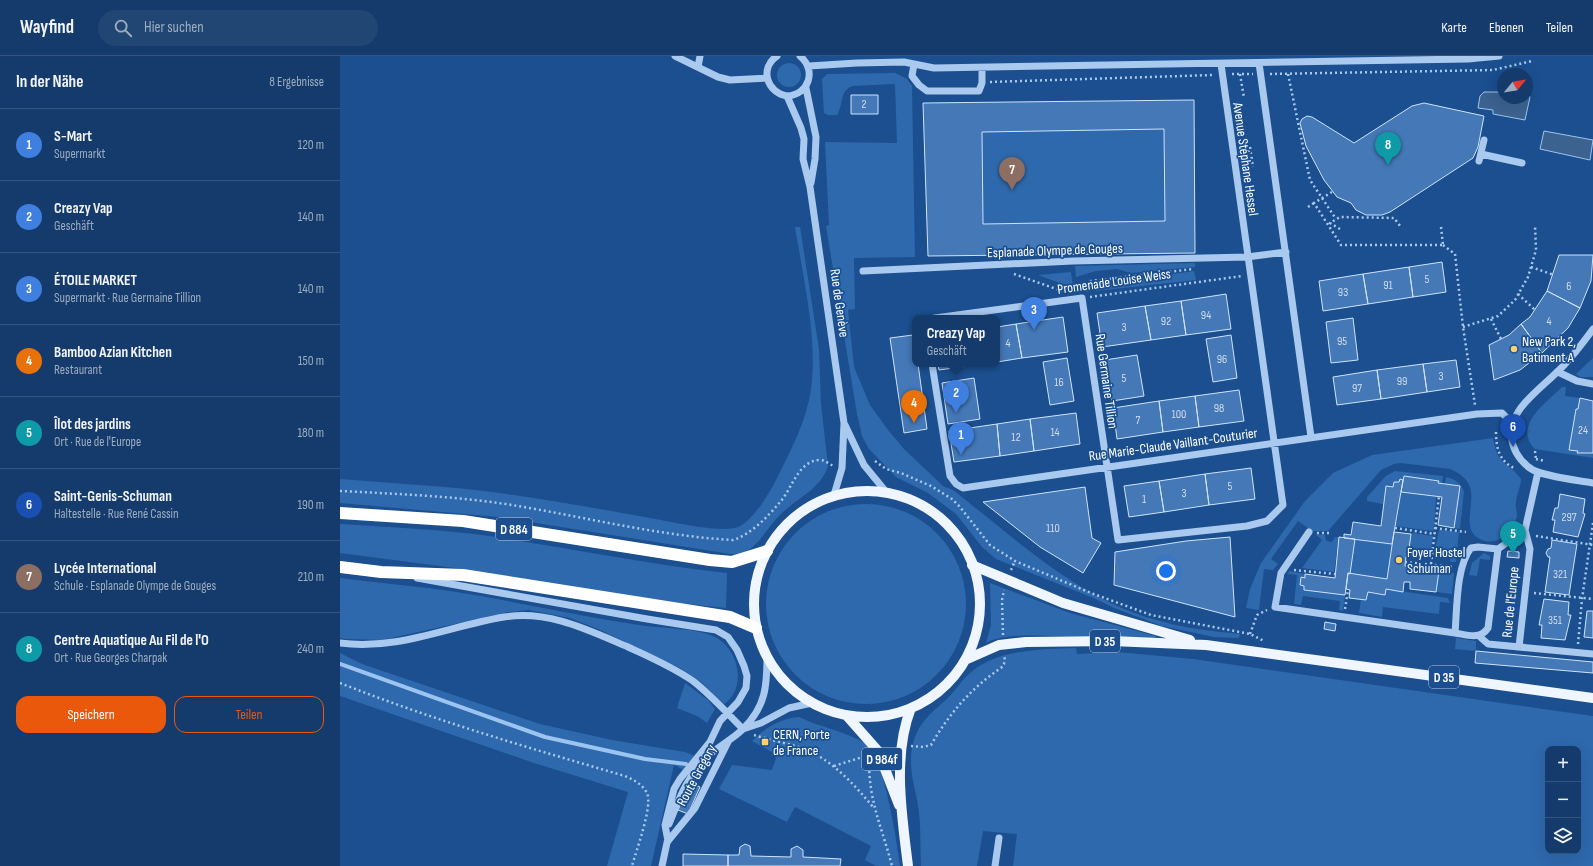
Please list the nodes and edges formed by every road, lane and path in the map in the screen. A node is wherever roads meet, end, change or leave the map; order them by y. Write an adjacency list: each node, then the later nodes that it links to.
1 (674, 56): 13 (street)
2 (700, 56): 13 (street)
3 (776, 56): 19 (street)
4 (800, 56): 12 (street)
5 (1499, 56): 7 (street)
6 (905, 59): 10 (street); 12 (street)
7 (1281, 59): 9 (street)
8 (1239, 63): 9 (street); 11 (street); 15 (path)
9 (1259, 63): 16 (street, Avenue Stéphane Hessel)
10 (914, 64): 14 (street); 20 (street)
11 (1221, 64): 14 (street); 18 (street, Avenue Stéphane Hessel)
12 (809, 66): 21 (street)
13 (698, 67): 19 (street)
14 (982, 68): 20 (street)
15 (1240, 74): 16 (path); 18 (path); 23 (path)
16 (1261, 74): 39 (street, Avenue Stéphane Hessel)
17 (1288, 74): 30 (path)
18 (1222, 75): 20 (path); 40 (street, Avenue Stéphane Hessel)
19 (767, 78): 22 (street)
20 (982, 83)
21 (806, 88): 22 (street); 28 (street, Rue de Genève)
22 (787, 96): 28 (street, Rue de Genève)
23 (1244, 98)
24 (1484, 140): 26 (street)
25 (1250, 147): 27 (path)
26 (1522, 164)
27 (1254, 167)
28 (810, 187): 59 (street, Rue de Genève)
29 (1332, 192): 30 (path)
30 (1323, 198): 31 (path); 33 (path)
31 (1314, 204): 32 (path); 38 (path)
32 (1308, 207)
33 (1336, 219): 35 (path); 37 (path)
34 (1535, 225): 41 (path)
35 (1400, 227)
36 (1441, 227): 38 (path)
37 (1340, 229)
38 (1443, 245): 52 (path)
39 (1286, 252): 40 (street); 62 (street, Avenue Stéphane Hessel)
40 (1247, 257): 43 (street, Esplanade Olympe de Gouges); 45 (street, Avenue Stéphane Hessel)
41 (1531, 267): 46 (path); 47 (path)
42 (1195, 269): 48 (path)
43 (863, 271)
44 (1012, 273): 48 (path)
45 (1250, 275): 48 (path, Promenade Louise Weiss); 63 (street, Avenue Stéphane Hessel)
46 (1554, 275)
47 (1518, 294): 49 (path); 51 (path)
48 (1082, 298): 50 (street, Promenade Louise Weiss); 69 (street, Rue Germaine Tillion)
49 (1535, 310)
50 (957, 315)
51 (1491, 319): 52 (path); 54 (path)
52 (1463, 327): 58 (path)
53 (1593, 329): 56 (street)
54 (1501, 339)
55 (932, 367): 69 (street, Rue Marie-Claude Vaillant-Couturier)
56 (1558, 372): 57 (street); 60 (street)
57 (1593, 384)
58 (1477, 414): 60 (street, Rue Marie-Claude Vaillant-Couturier); 62 (street, Rue Marie-Claude Vaillant-Couturier)
59 (844, 423): 73 (street, Rue de Genève); 74 (street, Rue de Genève)
60 (1513, 424): 70 (street)
61 (1496, 432): 66 (path)
62 (1311, 437): 63 (street, Rue Marie-Claude Vaillant-Couturier)
63 (1274, 442): 69 (street, Rue Marie-Claude Vaillant-Couturier); 84 (street, Avenue Stéphane Hessel)
64 (1530, 455): 67 (path)
65 (871, 457): 88 (path)
66 (1503, 461)
67 (1545, 461)
68 (830, 465): 72 (path)
69 (1107, 466): 84 (street, Rue Germaine Tillion)
70 (1538, 472): 71 (street); 80 (street, Rue de l'Europe)
71 (1593, 483)
72 (340, 491)
73 (887, 493): 74 (main road); 91 (main road)
74 (834, 495): 87 (main road)
75 (1439, 496): 79 (path)
76 (340, 513): 87 (highway, D 884)
77 (1593, 523): 85 (path)
78 (1394, 528): 83 (path)
79 (1435, 528): 82 (path); 83 (path)
80 (1525, 530): 85 (path); 86 (street); 99 (street, Rue de l'Europe)
81 (1309, 532): 94 (street)
82 (1466, 532)
83 (1435, 534): 90 (path)
84 (1118, 540)
85 (1591, 545): 100 (path)
86 (1498, 549): 93 (street); 107 (street)
87 (767, 551): 104 (main road)
88 (1015, 561): 97 (path); 106 (path)
89 (1405, 562): 90 (path)
90 (1431, 564): 93 (path)
91 (972, 565): 97 (main road, D 35); 116 (main road)
92 (340, 567): 95 (highway)
93 (1462, 568): 105 (street)
94 (1284, 569): 96 (path); 102 (street)
95 (381, 572): 104 (highway); 121 (street, Route Gregory)
96 (1335, 574)
97 (1008, 580): 109 (path); 111 (main road, D 35)
98 (1348, 590): 103 (path)
99 (1524, 592): 100 (path); 112 (street, Rue de l'Europe)
100 (1582, 599): 101 (path); 113 (path)
101 (1593, 599)
102 (1275, 607): 103 (street); 106 (path)
103 (1344, 617): 105 (street)
104 (756, 628): 115 (main road)
105 (1455, 633): 107 (street)
106 (1250, 634): 110 (path)
107 (1479, 636): 112 (street)
108 (340, 643): 121 (street)
109 (1004, 644): 111 (main road, D 35); 116 (main road, D 35); 127 (path)
110 (1269, 644)
111 (1206, 645): 118 (main road, D 35)
112 (1518, 647): 113 (street, Rue de l'Europe)
113 (1577, 653): 114 (street, Rue de l'Europe)
114 (1593, 654)
115 (767, 656): 119 (main road); 123 (street, Route Gregory)
116 (965, 660): 120 (main road)
117 (340, 683): 133 (path)
118 (1593, 698)
119 (812, 703): 122 (main road); 123 (street, Route Gregory)
120 (911, 708): 122 (main road); 127 (main road, D 984f)
121 (726, 713): 123 (street); 132 (street, Route Gregory)
122 (847, 716): 130 (main road, D 984f)
123 (743, 729): 124 (path); 125 (street, Route Gregory)
124 (753, 735): 126 (path); 128 (path)
125 (730, 739): 132 (street, Route Gregory); 132 (street, Route Gregory)
126 (748, 740)
127 (900, 745): 130 (main road, D 984f)
128 (833, 766): 129 (path); 129 (path)
129 (873, 808): 135 (path)
130 (902, 810): 136 (main road, D 984f)
131 (999, 838): 137 (street)
132 (668, 841): 134 (street, Route Gregory)
133 (632, 866)
134 (662, 866)
135 (892, 866)
136 (908, 866)
137 (995, 866)

